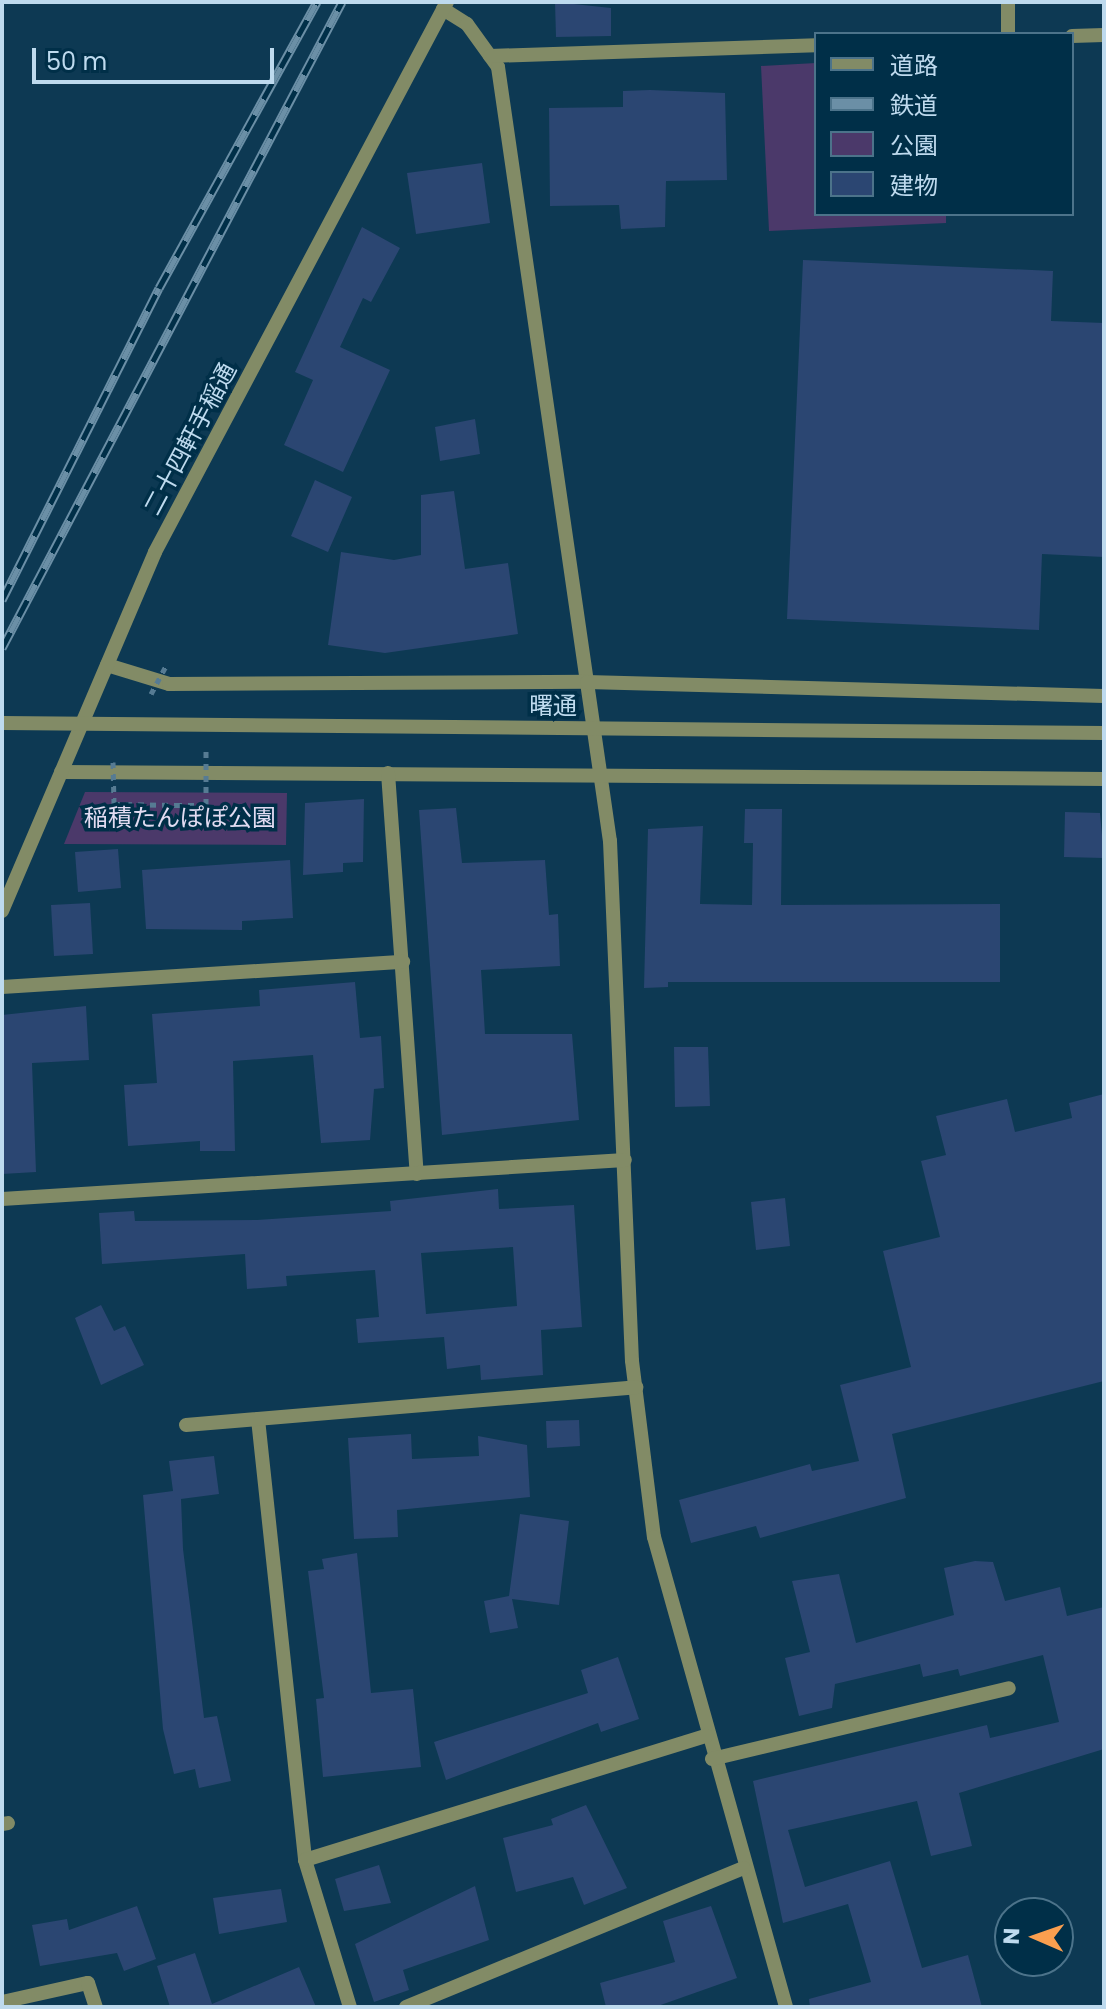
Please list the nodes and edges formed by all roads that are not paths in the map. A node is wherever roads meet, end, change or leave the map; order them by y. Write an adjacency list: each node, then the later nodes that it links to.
1 (1008, 2): 3 (street)
2 (445, 5): 7 (street); 8 (street, 二十四軒手稲通)
3 (1008, 32)
4 (1104, 35): 5 (street)
5 (1074, 36)
6 (814, 45): 7 (street)
7 (490, 56): 9 (street)
8 (107, 665): 9 (street); 13 (street, 二十四軒手稲通)
9 (587, 682): 10 (street); 15 (street)
10 (1104, 696)
11 (2, 723): 12 (street, 曙通, bridge)
12 (1104, 733)
13 (61, 772): 14 (street); 17 (street, 二十四軒手稲通)
14 (388, 773): 15 (street); 18 (street)
15 (598, 775): 16 (street); 20 (street)
16 (1104, 779)
17 (2, 911)
18 (403, 962): 19 (street); 21 (street)
19 (2, 987)
20 (625, 1160): 21 (street); 23 (street)
21 (417, 1174): 22 (street)
22 (2, 1199)
23 (636, 1387): 24 (street); 27 (street)
24 (258, 1419): 25 (street); 29 (street)
25 (186, 1425)
26 (1009, 1688): 28 (street)
27 (706, 1736): 28 (street); 29 (street)
28 (712, 1759): 30 (street)
29 (305, 1860): 33 (street)
30 (743, 1868): 34 (street); 35 (street)
31 (2, 2002): 32 (street)
32 (96, 2007)
33 (350, 2007)
34 (406, 2007)
35 (786, 2007)

